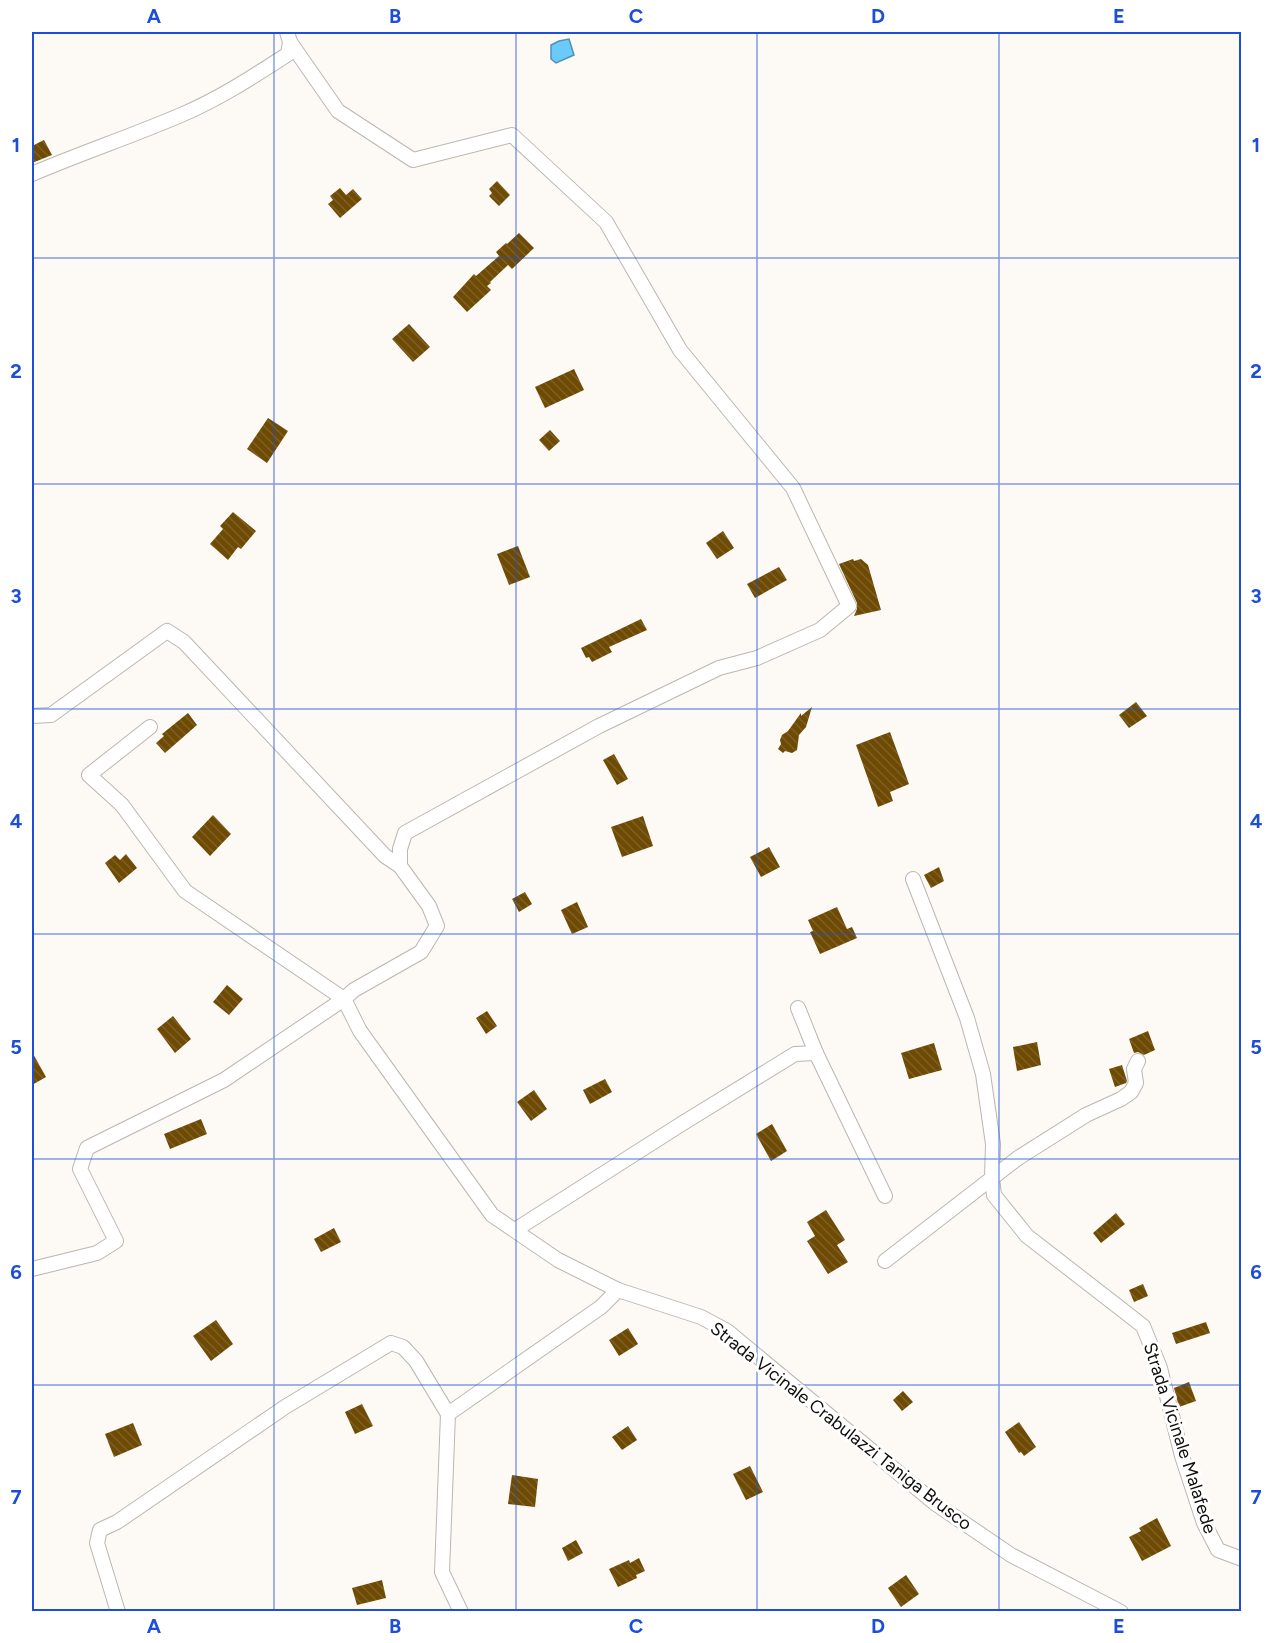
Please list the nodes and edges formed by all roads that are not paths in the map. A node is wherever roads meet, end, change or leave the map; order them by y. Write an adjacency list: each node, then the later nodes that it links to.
1 (289, 37): 2 (street); 5 (street)
2 (32, 174)
3 (32, 716): 5 (street)
4 (150, 727): 7 (street)
5 (400, 866): 7 (street)
6 (913, 879): 11 (street, Strada Vicinale Malafede)
7 (344, 999): 13 (street, Strada Vicinale Crabulazzi Taniga Brusco); 15 (street)
8 (798, 1008): 9 (street)
9 (816, 1053): 12 (street); 13 (street)
10 (1138, 1061): 11 (street)
11 (992, 1178): 14 (street); 18 (street, Strada Vicinale Malafede)
12 (885, 1196)
13 (515, 1230): 16 (street, Strada Vicinale Crabulazzi Taniga Brusco)
14 (885, 1262)
15 (32, 1269)
16 (618, 1290): 17 (street); 21 (street, Strada Vicinale Crabulazzi Taniga Brusco)
17 (448, 1414): 19 (street); 20 (street)
18 (1242, 1559)
19 (118, 1611)
20 (461, 1611)
21 (1121, 1611)

